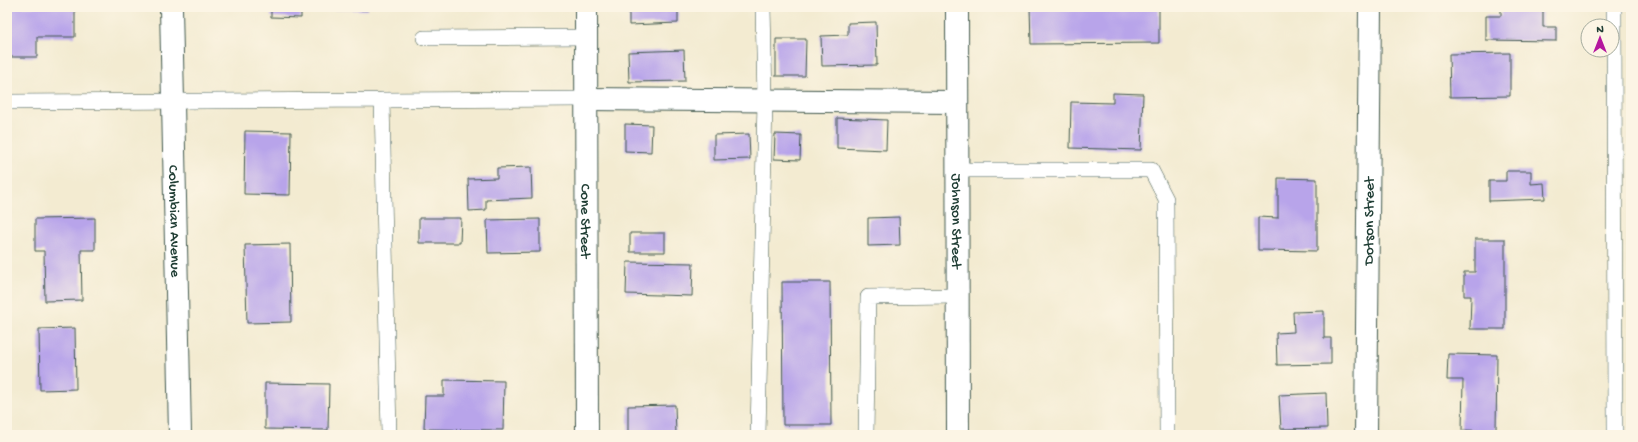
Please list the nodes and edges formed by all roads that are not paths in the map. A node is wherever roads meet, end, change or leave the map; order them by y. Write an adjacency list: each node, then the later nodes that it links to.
1 (171, 7): 13 (street, Columbian Avenue)
2 (586, 7): 7 (street, Cone Street)
3 (763, 7): 11 (lane)
4 (957, 7): 14 (street, Johnson Street)
5 (1370, 7): 24 (street, Dotson Street)
6 (1614, 7): 25 (lane)
7 (586, 37): 8 (lane); 9 (street, Cone Street)
8 (424, 38)
9 (586, 99): 10 (lane); 11 (street); 19 (street, Cone Street)
10 (382, 100): 13 (lane); 18 (lane)
11 (765, 100): 14 (street); 20 (lane)
12 (7, 102): 13 (lane)
13 (173, 102): 17 (street, Columbian Avenue)
14 (957, 102): 15 (street, Johnson Street)
15 (957, 170): 16 (street, Johnson Street); 23 (lane)
16 (958, 296): 21 (lane); 22 (street, Johnson Street)
17 (180, 435)
18 (389, 435)
19 (587, 435)
20 (758, 435)
21 (866, 435)
22 (958, 435)
23 (1167, 435)
24 (1366, 435)
25 (1615, 435)

